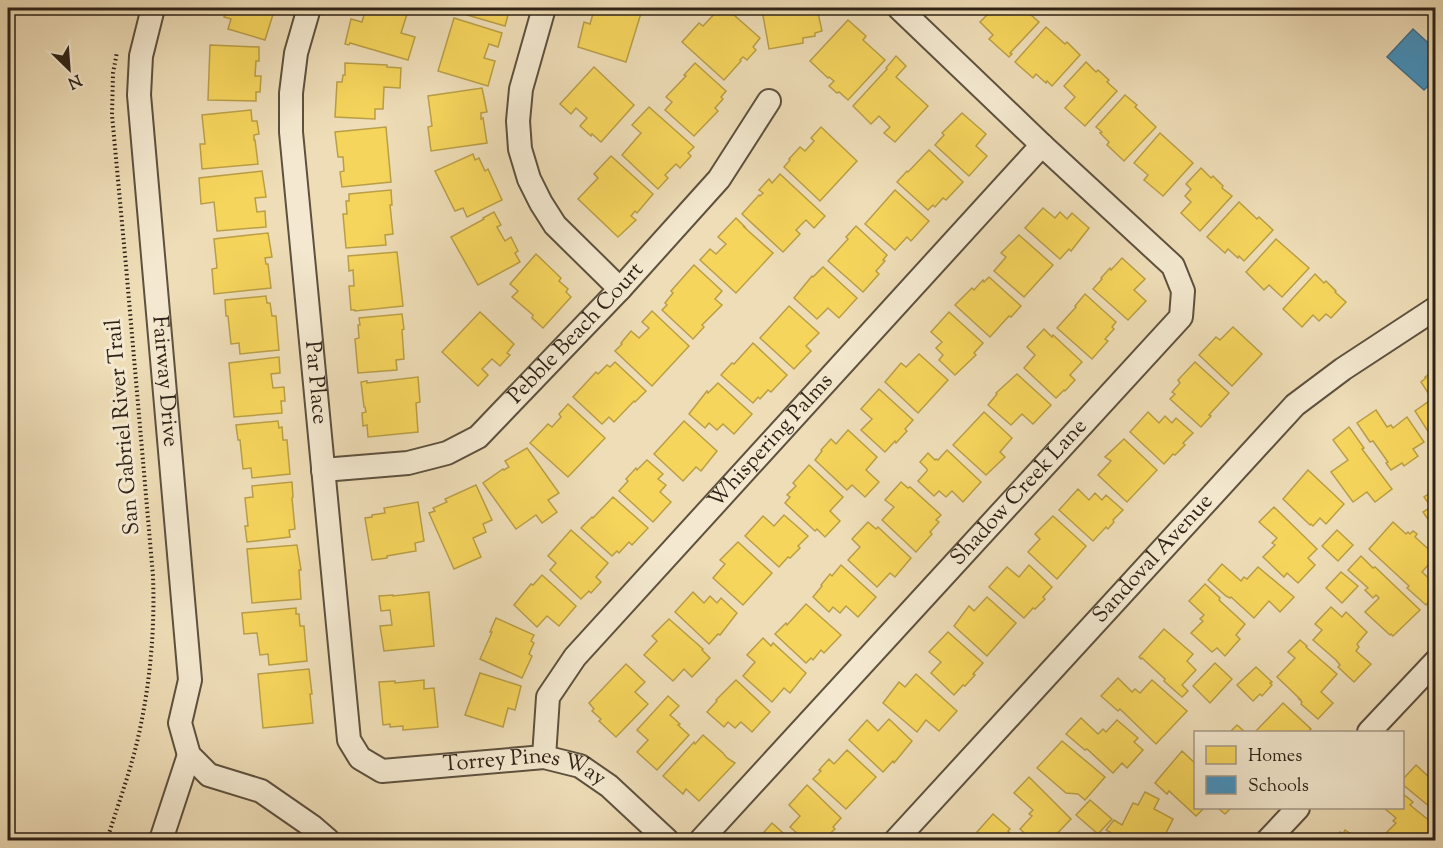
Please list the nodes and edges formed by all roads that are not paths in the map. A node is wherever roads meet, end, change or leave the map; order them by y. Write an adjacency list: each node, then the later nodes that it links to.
1 (153, 8): 12 (street, Fairway Drive)
2 (309, 8): 9 (street, Par Place)
3 (544, 8): 7 (street)
4 (899, 8): 6 (street, Shadow Creek Lane)
5 (769, 101): 7 (street, Pebble Beach Court)
6 (1042, 145): 13 (street, Whispering Palms); 19 (street, Shadow Creek Lane)
7 (620, 289): 9 (street, Pebble Beach Court)
8 (1436, 308): 20 (street, Sandoval Avenue)
9 (323, 470): 14 (street, Par Place)
10 (1436, 661): 11 (street)
11 (1370, 731)
12 (189, 755): 16 (street); 17 (street)
13 (544, 757): 14 (street, Torrey Pines Way); 18 (street, Torrey Pines Way)
14 (360, 758)
15 (1296, 809): 21 (street)
16 (162, 840)
17 (328, 840)
18 (667, 840)
19 (701, 840)
20 (896, 840)
21 (1268, 840)

